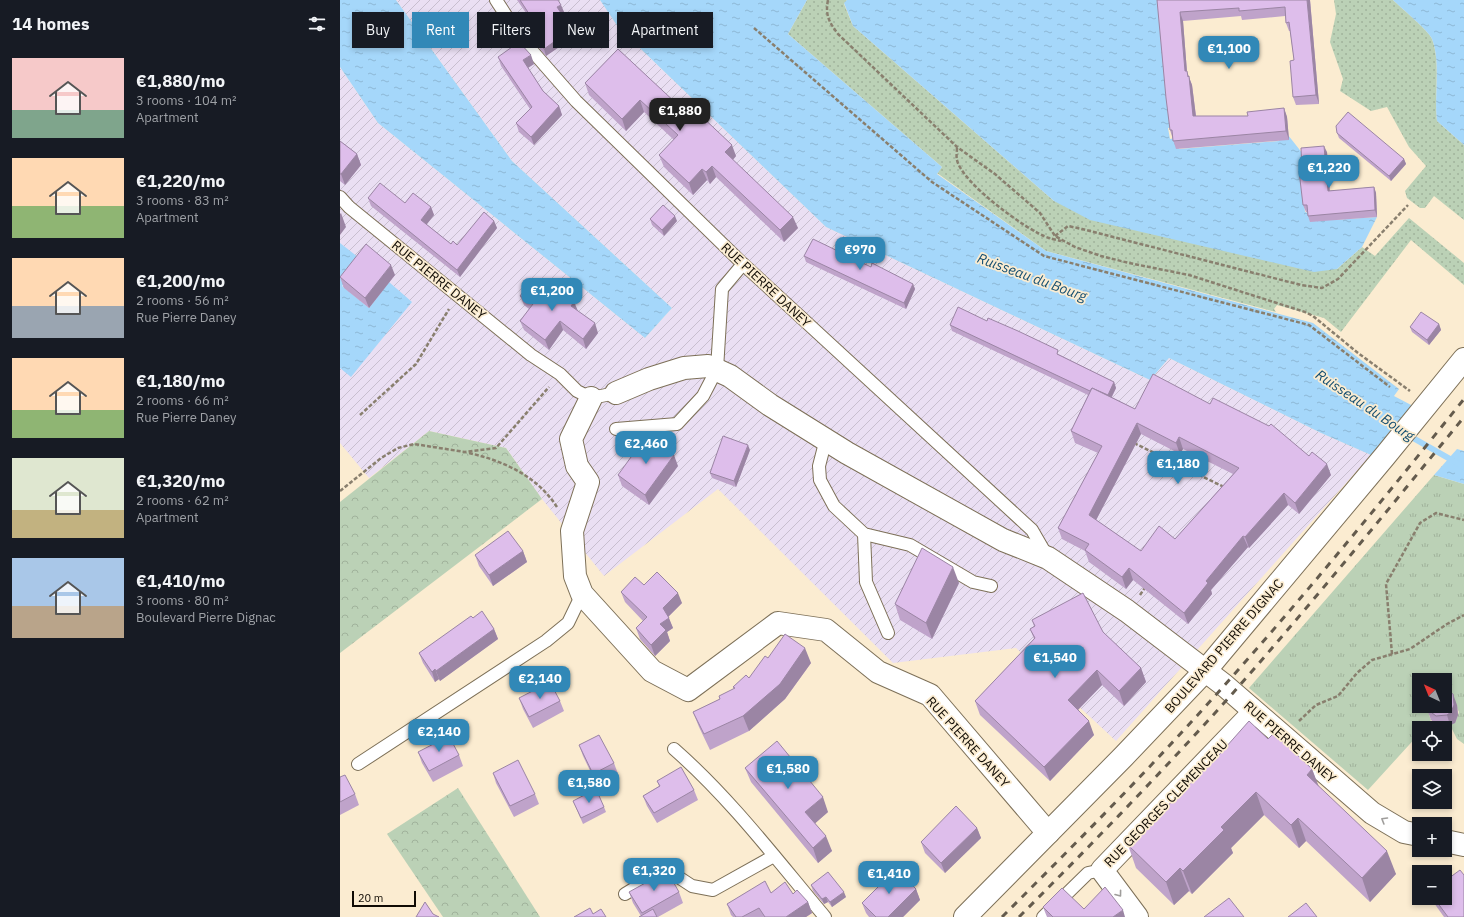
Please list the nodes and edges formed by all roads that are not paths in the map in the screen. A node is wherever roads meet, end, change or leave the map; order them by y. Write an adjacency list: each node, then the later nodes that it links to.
1 (496, 0): 3 (lane, RUE PIERRE DANEY)
2 (340, 197): 7 (lane, RUE PIERRE DANEY)
3 (743, 264): 5 (lane); 11 (lane, RUE PIERRE DANEY)
4 (1464, 359): 15 (street, BOULEVARD PIERRE DIGNAC)
5 (717, 369): 6 (street, RUE PIERRE DANEY); 8 (lane); 9 (street, RUE PIERRE DANEY)
6 (616, 393): 7 (lane)
7 (591, 398): 13 (street, RUE PIERRE DANEY)
8 (616, 430)
9 (826, 439): 10 (lane); 11 (street, RUE PIERRE DANEY)
10 (864, 534): 12 (lane); 14 (lane)
11 (1048, 558): 15 (street, RUE PIERRE DANEY)
12 (990, 586)
13 (582, 594): 18 (lane); 19 (street, RUE PIERRE DANEY)
14 (888, 633)
15 (1205, 671): 16 (street, RUE PIERRE DANEY); 19 (street, BOULEVARD PIERRE DIGNAC)
16 (1254, 712): 20 (street, RUE PIERRE DANEY, one-way to 16); 24 (street, RUE GEORGES CLEMENCEAU)
17 (674, 749): 23 (lane)
18 (358, 764)
19 (1048, 833): 27 (street, BOULEVARD PIERRE DIGNAC)
20 (1412, 834)
21 (1452, 842): 22 (street)
22 (1464, 845)
23 (774, 856): 25 (lane); 26 (lane)
24 (1102, 870): 28 (lane); 29 (street, RUE GEORGES CLEMENCEAU, one-way to 29)
25 (625, 894)
26 (825, 917)
27 (965, 917)
28 (1043, 917)
29 (1137, 917)

